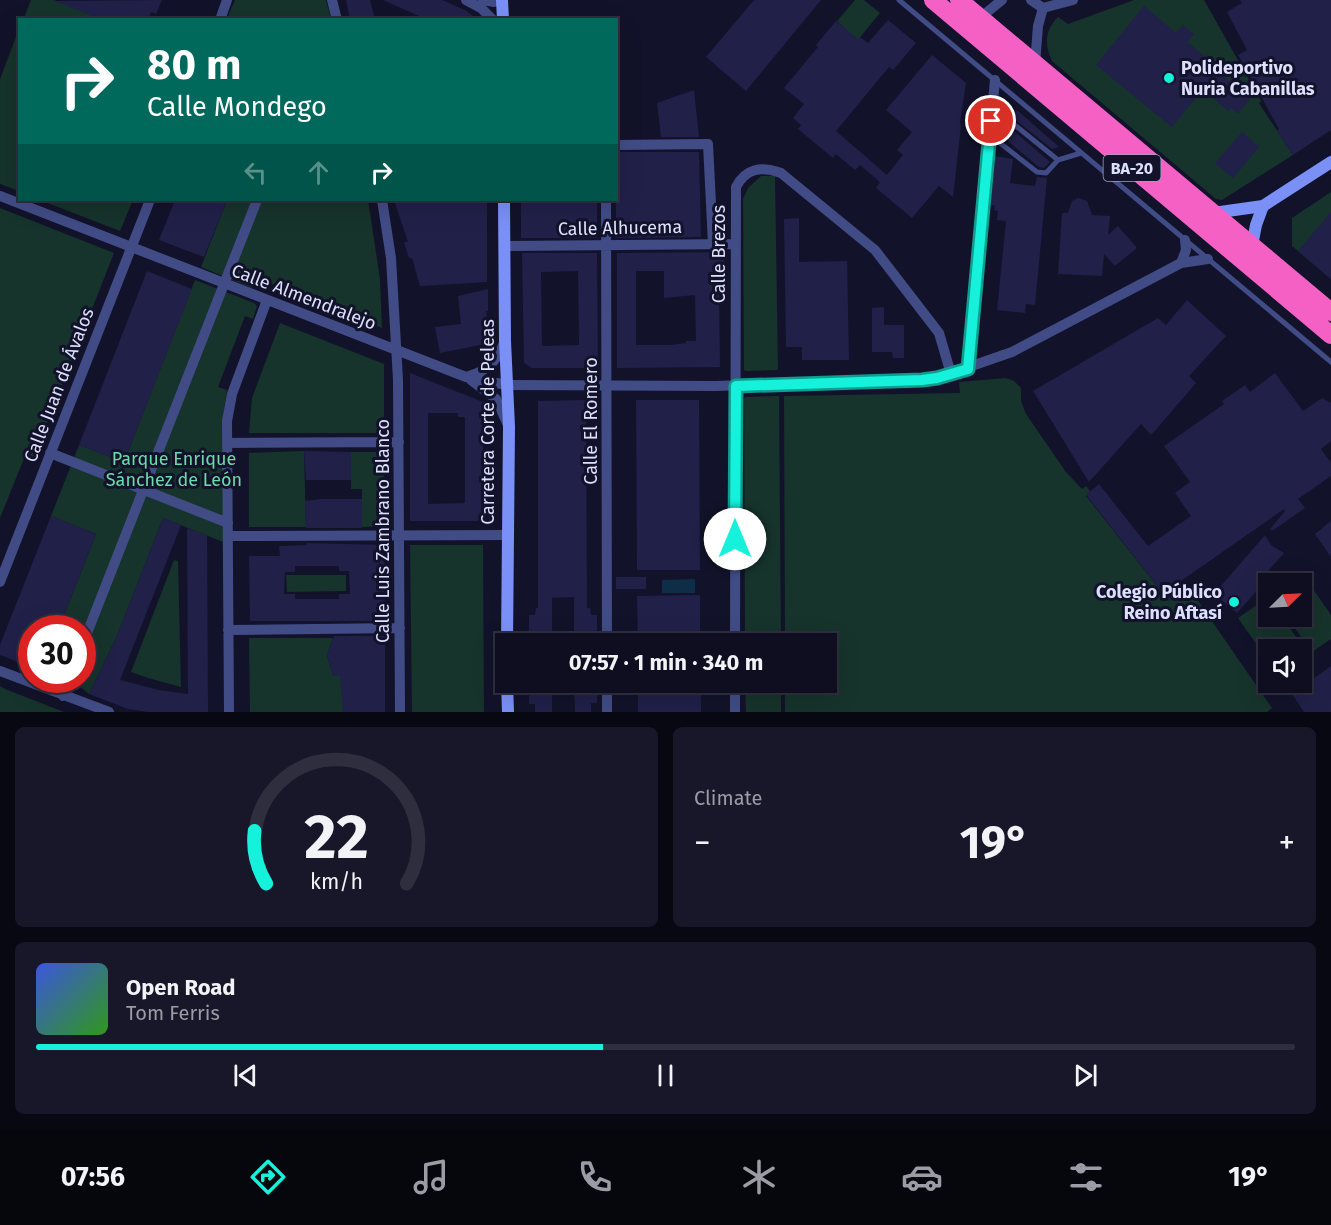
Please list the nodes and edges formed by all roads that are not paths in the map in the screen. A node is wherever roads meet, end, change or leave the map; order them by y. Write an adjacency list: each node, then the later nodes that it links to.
1 (332, 0): 14 (street)
2 (466, 0): 15 (street)
3 (483, 0): 4 (street)
4 (502, 0): 16 (street)
5 (899, 0): 19 (lane)
6 (933, 0): 46 (highway, BA-20)
7 (959, 0): 17 (highway, BA-20)
8 (1002, 0): 17 (street)
9 (1031, 0): 12 (street)
10 (1073, 0): 12 (street)
11 (223, 1): 13 (street)
12 (1043, 8): 18 (street)
13 (220, 18)
14 (336, 18)
15 (491, 18)
16 (502, 18)
17 (980, 18): 18 (highway, BA-20)
18 (1035, 64): 33 (highway, BA-20)
19 (995, 80): 20 (street); 23 (lane)
20 (991, 121): 21 (street); 24 (lane)
21 (990, 135): 24 (lane); 50 (street)
22 (618, 145): 35 (street)
23 (1081, 153): 24 (lane); 34 (lane)
24 (1058, 160)
25 (1331, 162): 32 (street)
26 (0, 196): 40 (street, Calle Almendralejo)
27 (150, 201): 40 (street, Calle Juan de Ávalos)
28 (257, 201): 43 (street)
29 (382, 201): 48 (street, Calle Luis Zambrano Blanco)
30 (504, 201): 38 (street, Carretera Corte de Peleas)
31 (606, 201): 37 (street, Calle El Romero)
32 (1263, 206): 33 (street); 39 (street)
33 (1213, 213): 39 (highway, BA-20)
34 (1185, 240): 41 (lane); 42 (street)
35 (713, 244): 36 (street, Calle Alhucema); 37 (street, Calle Alhucema)
36 (736, 244): 51 (street, Calle Brezos); 54 (street, Calle Brezos)
37 (607, 245): 38 (street, Calle Alhucema); 53 (street, Calle El Romero)
38 (504, 246): 47 (street, Carretera Corte de Peleas)
39 (1252, 246): 45 (highway, BA-20)
40 (131, 247): 43 (street, Calle Almendralejo); 60 (street, Calle Juan de Ávalos)
41 (1208, 259): 42 (street); 49 (lane)
42 (1181, 263): 50 (street)
43 (224, 284): 44 (street, Calle Almendralejo); 61 (street)
44 (267, 300): 48 (street, Calle Almendralejo); 59 (street)
45 (1331, 312)
46 (1331, 335)
47 (505, 341): 52 (street); 56 (street, Carretera Corte de Peleas)
48 (397, 350): 52 (street, Calle Almendralejo); 58 (street, Calle Luis Zambrano Blanco)
49 (1331, 362)
50 (968, 369): 51 (street)
51 (951, 374): 54 (street)
52 (466, 377): 55 (street, Calle Almendralejo); 56 (street, Calle Almendralejo)
53 (607, 385): 54 (street); 56 (street); 71 (street, Calle El Romero)
54 (736, 386): 72 (street, Calle Brezos)
55 (482, 387): 56 (street, Calle Almendralejo); 57 (street, Calle Almendralejo)
56 (507, 389): 57 (street, Carretera Corte de Peleas)
57 (509, 427): 63 (street, Carretera Corte de Peleas)
58 (399, 442): 59 (street); 65 (street, Calle Luis Zambrano Blanco)
59 (227, 443): 62 (street)
60 (50, 453): 61 (street); 66 (street, Calle Juan de Ávalos)
61 (144, 490): 62 (street); 67 (street)
62 (228, 523): 64 (street)
63 (506, 535): 65 (street); 70 (street, Carretera Corte de Peleas)
64 (228, 536): 65 (street); 69 (street)
65 (399, 536): 68 (street, Calle Luis Zambrano Blanco)
66 (0, 582)
67 (94, 615)
68 (400, 628): 69 (street); 81 (street, Calle Luis Zambrano Blanco)
69 (228, 630): 80 (street)
70 (507, 633)
71 (607, 633)
72 (735, 633)
73 (0, 671): 78 (street)
74 (64, 693): 78 (street)
75 (507, 693): 82 (street)
76 (607, 693): 83 (street)
77 (735, 693): 84 (street)
78 (63, 696): 79 (street)
79 (109, 712)
80 (229, 712)
81 (400, 712)
82 (508, 712)
83 (607, 712)
84 (735, 712)

